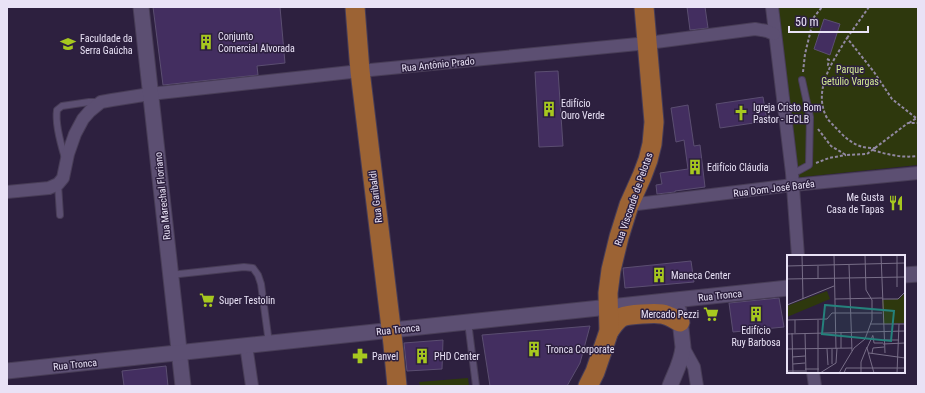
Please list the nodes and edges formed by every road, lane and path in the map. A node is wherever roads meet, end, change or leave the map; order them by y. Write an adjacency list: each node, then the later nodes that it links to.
1 (141, 7): 14 (street, Rua Marechal Floriano)
2 (354, 7): 12 (main road, Rua Garibaldi)
3 (644, 7): 9 (main road, Rua Visconde de Pelotas)
4 (772, 7): 7 (street)
5 (822, 7): 13 (path)
6 (869, 7): 8 (path)
7 (774, 34): 9 (street, Rua Antônio Prado); 25 (street)
8 (847, 38): 11 (path); 17 (path)
9 (648, 43): 12 (street, Rua Antônio Prado); 30 (main road, Rua Visconde de Pelotas)
10 (827, 59): 11 (path)
11 (830, 66): 20 (path)
12 (360, 71): 14 (street, Rua Antônio Prado); 41 (main road, Rua Garibaldi)
13 (802, 80): 16 (lane)
14 (150, 94): 15 (street, Rua Antônio Prado); 34 (street, Rua Marechal Floriano)
15 (101, 102): 23 (street, Rua Antônio Prado); 23 (lane, Rua Antônio Prado)
16 (810, 117): 21 (path); 24 (lane)
17 (917, 118): 18 (path)
18 (908, 123): 19 (path); 20 (path)
19 (918, 124)
20 (874, 149): 21 (path); 22 (path)
21 (846, 155): 24 (path)
22 (918, 156)
23 (66, 163): 27 (street, Rua Antônio Prado)
24 (809, 165): 25 (lane)
25 (792, 173): 28 (street)
26 (918, 173): 28 (street, Rua Dom José Baréa)
27 (61, 181): 29 (street); 31 (lane)
28 (793, 185): 30 (street, Rua Dom José Baréa); 32 (street)
29 (7, 192)
30 (629, 205): 38 (main road, Rua Visconde de Pelotas)
31 (60, 215)
32 (798, 255)
33 (918, 274): 35 (street)
34 (170, 275): 43 (lane); 46 (street, Rua Marechal Floriano)
35 (905, 275)
36 (787, 288): 37 (street, Rua Tronca)
37 (678, 300): 38 (street, Rua Tronca); 40 (street)
38 (608, 307): 39 (street, Rua Tronca); 42 (main road, Rua Visconde de Pelotas)
39 (468, 322): 41 (street, Rua Tronca); 52 (lane)
40 (680, 322): 42 (main road); 45 (street)
41 (391, 330): 43 (street, Rua Tronca); 51 (main road, Rua Garibaldi)
42 (609, 331): 53 (main road, Rua Visconde de Pelotas)
43 (269, 343): 44 (street, Rua Tronca)
44 (246, 345): 46 (street, Rua Tronca); 50 (street)
45 (683, 347): 54 (street); 55 (street)
46 (179, 353): 47 (street, Rua Tronca); 49 (street, Rua Marechal Floriano)
47 (7, 371)
48 (813, 373): 56 (street)
49 (183, 386)
50 (252, 386)
51 (397, 386)
52 (476, 386)
53 (588, 386)
54 (670, 386)
55 (697, 386)
56 (815, 386)

